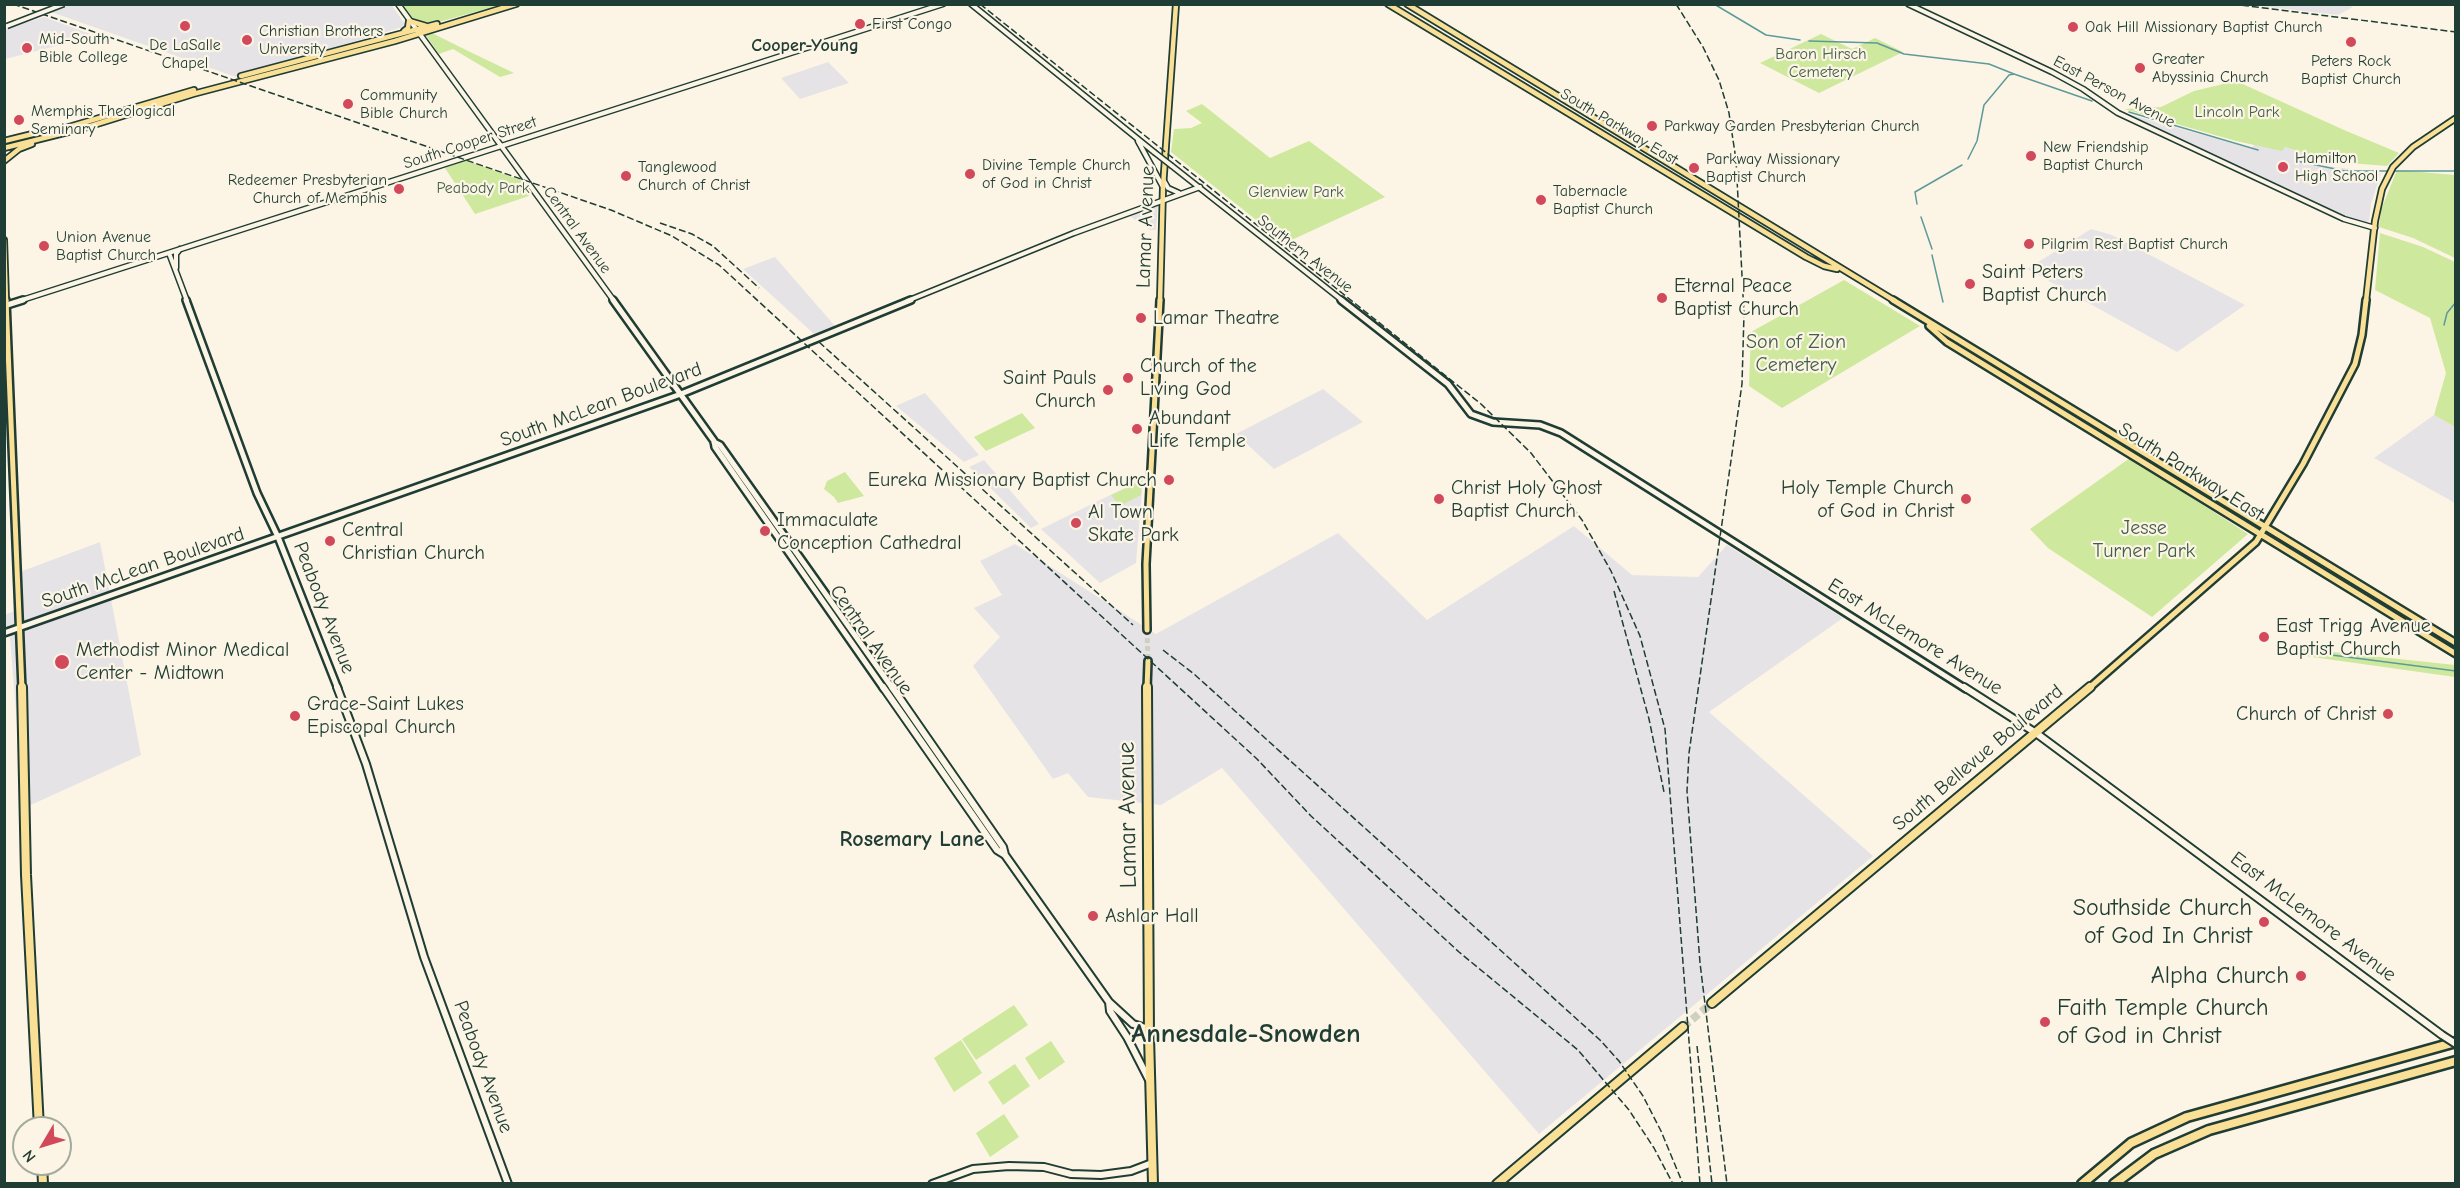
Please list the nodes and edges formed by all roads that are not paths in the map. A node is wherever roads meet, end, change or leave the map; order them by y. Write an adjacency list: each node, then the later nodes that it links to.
1 (64, 4): 13 (main road, bridge)
2 (398, 4): 11 (main road, Central Avenue)
3 (504, 4): 12 (main road)
4 (516, 4): 14 (main road)
5 (943, 4): 23 (main road, South Cooper Street)
6 (971, 4): 22 (main road, Southern Avenue)
7 (1176, 4): 27 (main road, Lamar Avenue)
8 (1388, 4): 37 (main road, South Parkway East)
9 (1407, 4): 37 (main road, South Parkway East)
10 (1908, 4): 32 (main road, East Person Avenue)
11 (409, 21): 12 (main road); 14 (main road, Central Avenue); 15 (main road)
12 (435, 24): 14 (main road)
13 (6, 26)
14 (416, 32): 15 (main road); 18 (main road); 23 (main road, Central Avenue)
15 (398, 33): 17 (main road)
16 (2456, 118): 32 (main road, South Bellevue Boulevard)
17 (81, 122): 20 (main road); 24 (main road)
18 (84, 128): 21 (main road); 24 (main road)
19 (4, 135): 20 (main road)
20 (27, 136): 24 (main road)
21 (58, 136): 24 (main road); 25 (main road)
22 (1135, 136): 26 (main road, Southern Avenue, bridge); 27 (main road)
23 (501, 146): 34 (main road, South Cooper Street); 40 (main road, Central Avenue)
24 (4, 147)
25 (4, 161)
26 (1190, 179): 28 (main road, Southern Avenue); 29 (main road)
27 (1163, 184): 30 (main road); 31 (main road, Lamar Avenue)
28 (1200, 187): 29 (main road, South McLean Boulevard); 41 (main road, Southern Avenue)
29 (1186, 191): 30 (main road, South McLean Boulevard)
30 (1179, 193): 31 (main road, South McLean Boulevard)
31 (1164, 198): 40 (main road, South McLean Boulevard); 46 (main road, Lamar Avenue)
32 (2375, 228): 42 (main road, South Bellevue Boulevard)
33 (4, 240): 38 (main road)
34 (182, 248): 35 (main road, South Cooper Street); 36 (main road)
35 (169, 253): 36 (main road, Peabody Avenue); 38 (main road, South Cooper Street)
36 (175, 269): 44 (main road, Peabody Avenue)
37 (1838, 269): 39 (main road, South Parkway East)
38 (6, 305): 45 (main road)
39 (1913, 313): 42 (main road, South Parkway East); 43 (main road, South Parkway East)
40 (681, 394): 44 (main road, South McLean Boulevard); 52 (main road, Central Avenue)
41 (1511, 423): 51 (main road, East McLemore Avenue)
42 (2264, 528): 43 (main road, South Bellevue Boulevard); 48 (main road, South Parkway East)
43 (2260, 535): 49 (main road, South Parkway East); 51 (main road, South Bellevue Boulevard)
44 (278, 537): 45 (main road, South McLean Boulevard); 61 (main road, Peabody Avenue)
45 (19, 627): 47 (main road, South McLean Boulevard); 59 (main road)
46 (1146, 630)
47 (4, 633)
48 (2456, 643)
49 (2456, 654)
50 (1148, 662): 55 (main road, Lamar Avenue)
51 (2036, 733): 53 (main road, South Bellevue Boulevard); 56 (main road, East McLemore Avenue, bridge)
52 (1109, 1002): 55 (main road, Central Avenue); 58 (main road, Central Avenue)
53 (1712, 1003)
54 (1683, 1027): 64 (main road)
55 (1149, 1029): 58 (main road, Lamar Avenue)
56 (2456, 1043): 65 (highway)
57 (2456, 1061): 66 (highway)
58 (1150, 1082): 60 (main road, Lamar Avenue)
59 (38, 1116)
60 (1152, 1163): 62 (main road); 63 (main road, Lamar Avenue)
61 (508, 1184)
62 (932, 1184)
63 (1153, 1184)
64 (1497, 1184)
65 (2082, 1184)
66 (2114, 1184)

